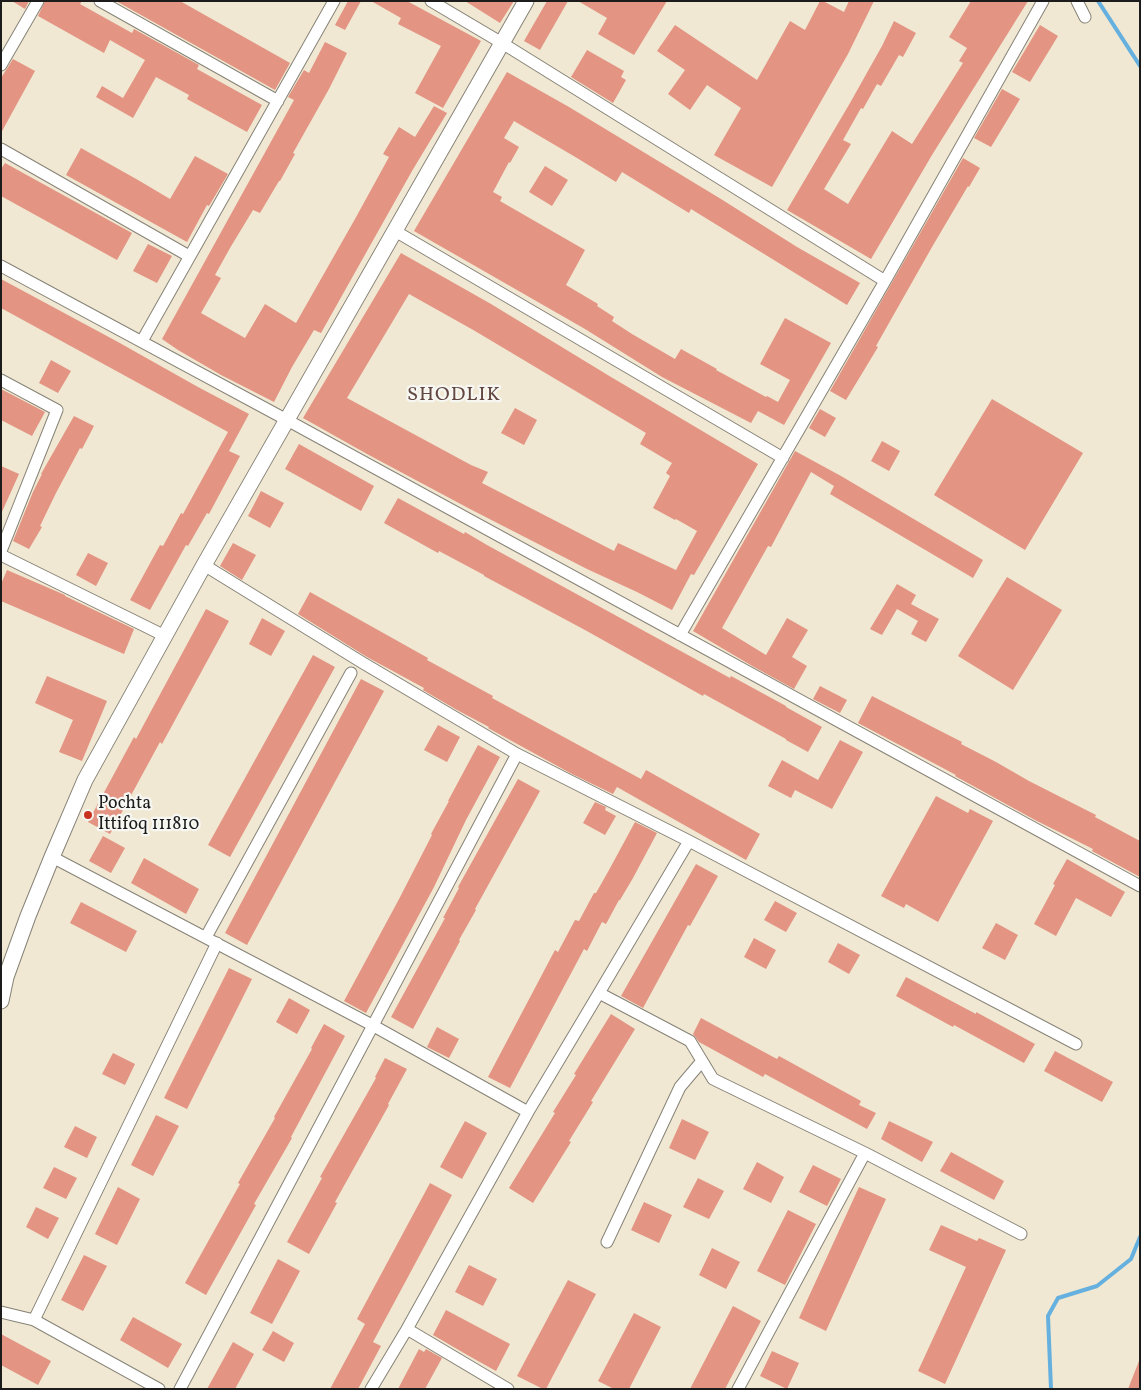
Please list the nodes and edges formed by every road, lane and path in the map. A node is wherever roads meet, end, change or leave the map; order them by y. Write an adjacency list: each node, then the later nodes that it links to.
1 (38, 1): 10 (street)
2 (100, 1): 11 (street)
3 (334, 1): 11 (street)
4 (431, 1): 9 (street)
5 (526, 1): 9 (main road)
6 (1043, 1): 16 (street)
7 (1077, 1): 8 (street)
8 (1085, 17)
9 (502, 43): 13 (main road); 16 (street)
10 (1, 65)
11 (278, 101): 14 (street)
12 (1, 148): 14 (street)
13 (395, 230): 19 (main road); 20 (street)
14 (189, 256): 17 (street)
15 (1, 266): 17 (street)
16 (885, 281): 20 (street)
17 (142, 341): 19 (street)
18 (1, 380): 21 (street)
19 (287, 420): 23 (main road); 24 (street)
20 (783, 458): 24 (street)
21 (1, 550)
22 (1, 555): 25 (street)
23 (204, 565): 25 (main road); 27 (street)
24 (680, 635): 30 (street)
25 (165, 636): 29 (main road)
26 (351, 673): 31 (street)
27 (517, 754): 28 (street); 36 (street)
28 (689, 841): 34 (street); 37 (street)
29 (52, 857): 31 (street); 33 (main road)
30 (1140, 886)
31 (206, 937): 32 (street)
32 (217, 943): 36 (street); 44 (street)
33 (4, 976): 35 (main road)
34 (599, 993): 38 (street); 39 (street)
35 (1, 1001)
36 (372, 1025): 39 (street); 47 (street)
37 (1076, 1044)
38 (702, 1061): 40 (street); 42 (street)
39 (528, 1112): 45 (street)
40 (865, 1153): 41 (street); 50 (street)
41 (1021, 1234)
42 (607, 1242)
43 (1, 1312): 44 (street)
44 (34, 1320): 46 (street)
45 (406, 1329): 48 (street); 49 (street)
46 (158, 1389)
47 (180, 1389)
48 (371, 1389)
49 (508, 1389)
50 (738, 1389)

